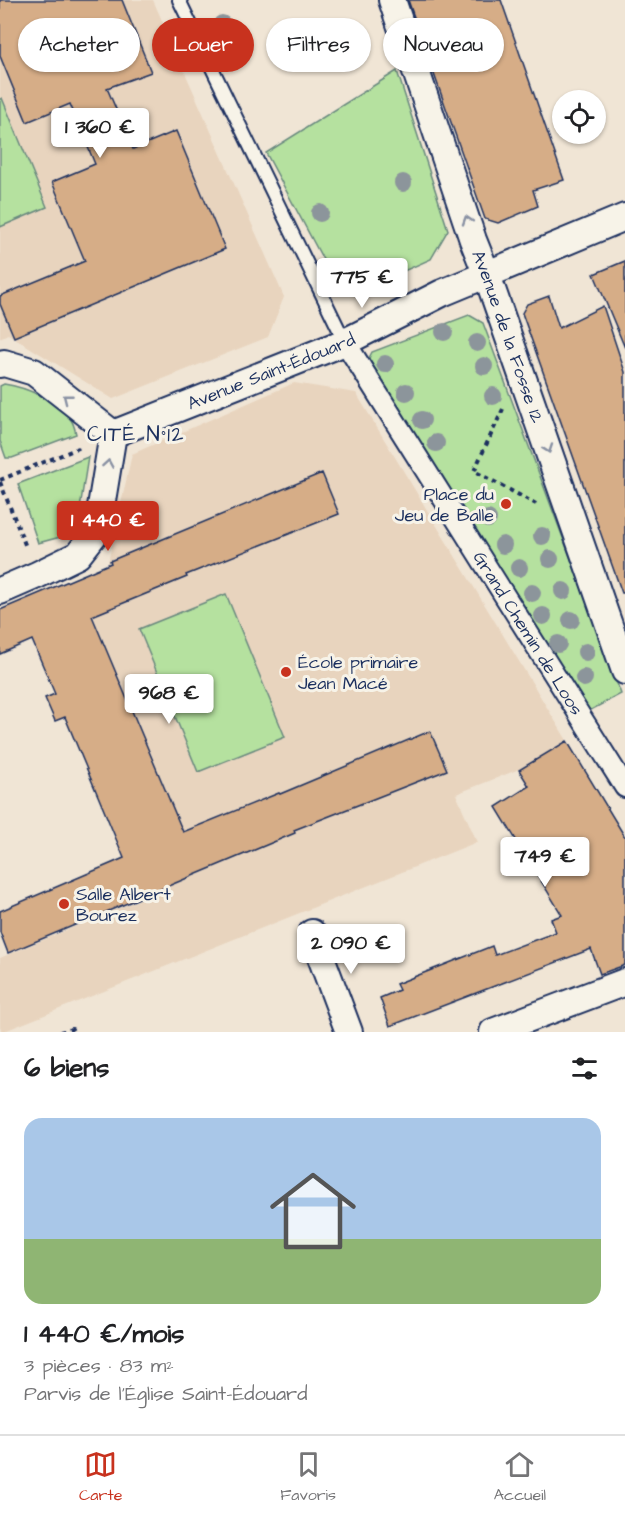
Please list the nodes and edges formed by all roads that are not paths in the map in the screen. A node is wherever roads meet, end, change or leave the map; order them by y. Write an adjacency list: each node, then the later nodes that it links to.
1 (178, 0): 5 (lane, Grand Chemin de Loos)
2 (392, 0): 4 (street, Avenue de la Fosse 12, one-way to 2)
3 (625, 217): 4 (street, Avenue Saint-Édouard)
4 (487, 274): 5 (street, Avenue Saint-Édouard); 9 (street, Avenue de la Fosse 12, one-way to 9)
5 (345, 342): 7 (street, Avenue Saint-Édouard); 10 (street, Grand Chemin de Loos)
6 (0, 364): 7 (street, one-way to 6)
7 (113, 434): 8 (street, one-way to 7)
8 (0, 591)
9 (625, 672)
10 (625, 788)
11 (312, 933): 13 (street)
12 (625, 982): 14 (street)
13 (349, 1032)
14 (494, 1032)

